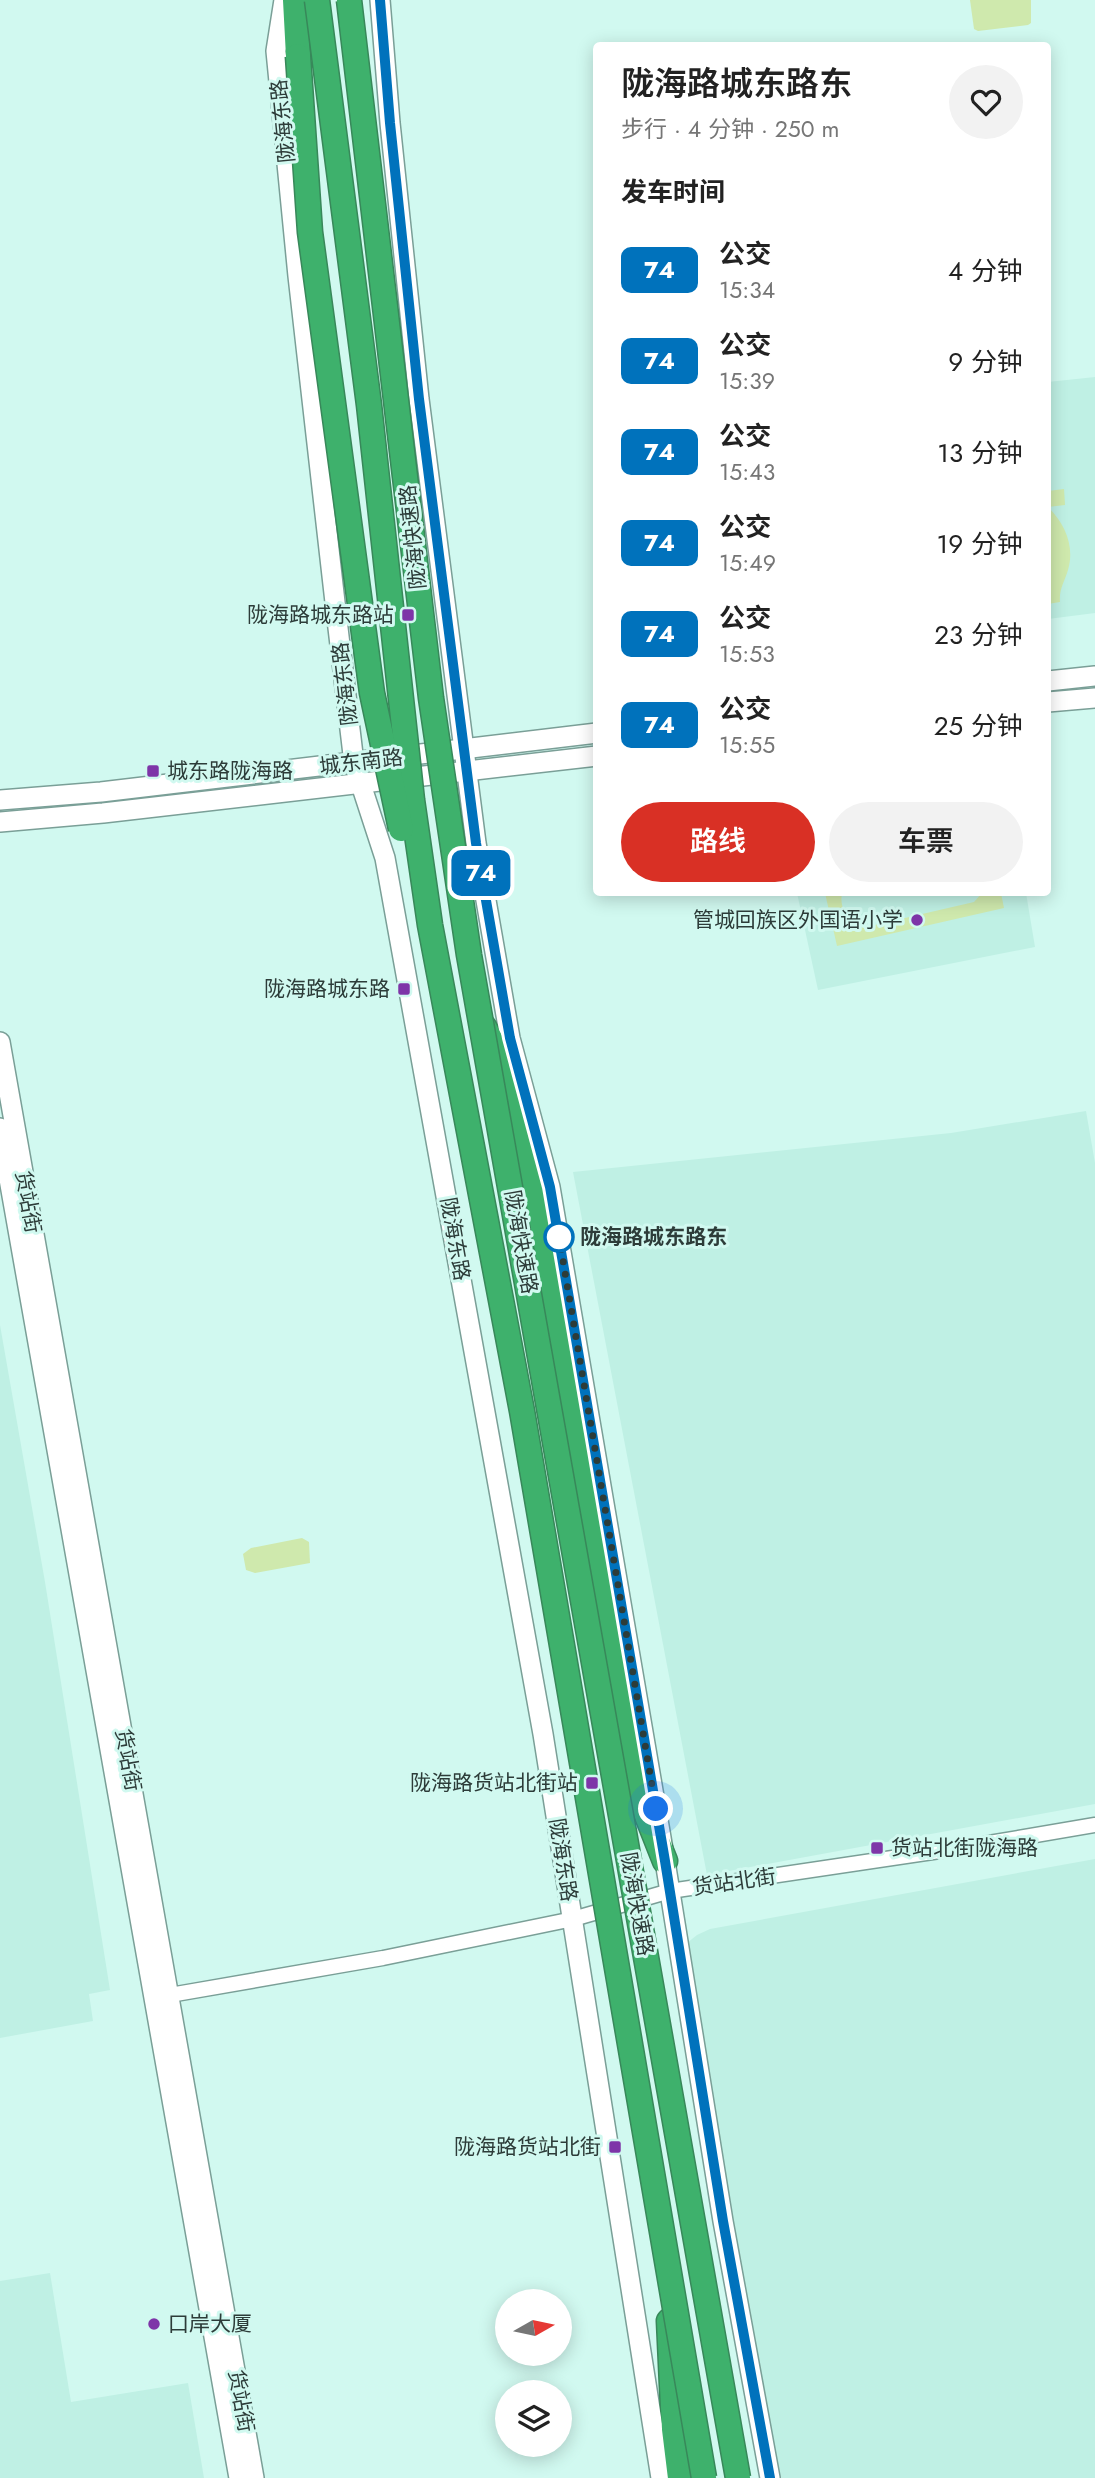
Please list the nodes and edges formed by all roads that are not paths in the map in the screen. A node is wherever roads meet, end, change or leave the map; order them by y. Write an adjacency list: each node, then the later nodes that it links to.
1 (284, 0): 15 (street, 陇海东路)
2 (295, 0): 22 (highway, bridge)
3 (317, 0): 22 (highway, 陇海快速路, bridge)
4 (349, 0): 7 (highway, 陇海快速路, bridge)
5 (358, 0): 7 (highway, bridge)
6 (380, 0): 13 (street)
7 (357, 68): 20 (highway, 陇海快速路, bridge)
8 (1095, 676): 9 (street)
9 (1051, 681)
10 (1095, 698): 11 (street)
11 (1051, 702)
12 (593, 733): 13 (street, 城东南路)
13 (463, 748): 15 (street, 城东南路); 16 (street)
14 (593, 756): 16 (street, 城东南路)
15 (354, 763): 17 (street, 陇海东路); 18 (street, 城东南路)
16 (465, 772): 17 (street, 城东南路); 25 (street)
17 (362, 783): 19 (street, 城东南路); 27 (street, 陇海东路)
18 (0, 800)
19 (0, 822)
20 (480, 1017): 25 (highway, bridge); 35 (highway, 陇海快速路, bridge)
21 (0, 1042): 28 (street, 货站街)
22 (453, 1044): 29 (highway, 陇海快速路, bridge)
23 (0, 1128): 30 (street, 货站街)
24 (1095, 1825): 26 (street, 货站北街)
25 (665, 1861): 26 (street)
26 (670, 1891): 27 (street, 货站北街); 36 (street)
27 (573, 1919): 28 (street, 货站北街); 32 (street, 陇海东路)
28 (170, 1995): 31 (street, 货站街)
29 (665, 2254): 33 (highway, bridge); 34 (highway, 陇海快速路, bridge)
30 (239, 2478)
31 (254, 2478)
32 (661, 2478)
33 (680, 2478)
34 (704, 2478)
35 (738, 2478)
36 (770, 2478)

